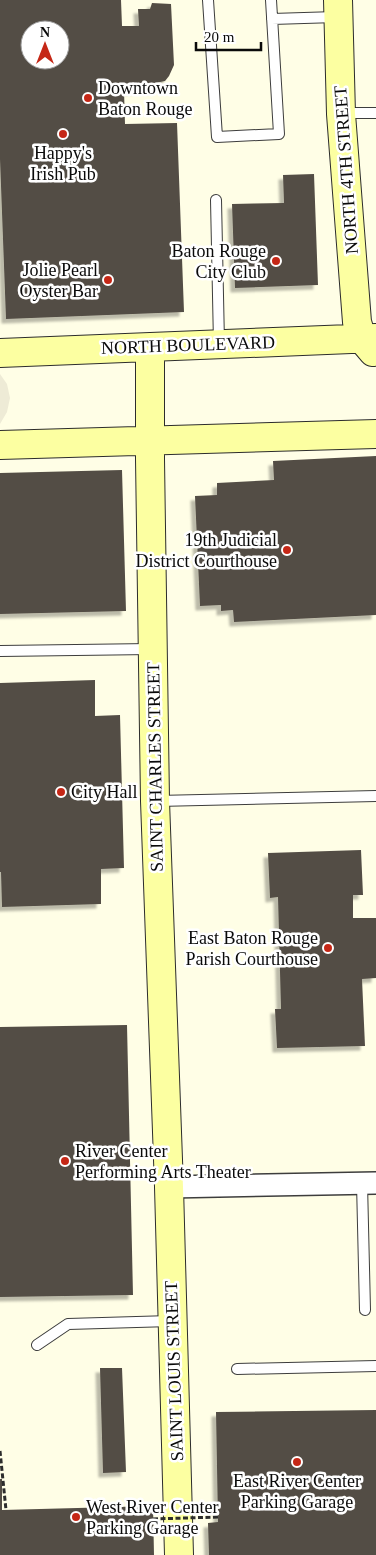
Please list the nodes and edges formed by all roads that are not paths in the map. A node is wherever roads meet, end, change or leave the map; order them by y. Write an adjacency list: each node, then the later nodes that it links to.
1 (208, 0): 4 (lane)
2 (271, 0): 4 (lane)
3 (338, 9): 4 (lane); 6 (street, NORTH 4TH STREET)
4 (272, 19)
5 (376, 113): 6 (lane)
6 (341, 114): 9 (street, NORTH 4TH STREET)
7 (216, 200): 8 (lane)
8 (219, 344): 9 (street, NORTH BOULEVARD); 10 (street, NORTH BOULEVARD)
9 (371, 344)
10 (150, 347): 11 (street, NORTH BOULEVARD); 13 (street, SAINT CHARLES STREET)
11 (0, 352)
12 (376, 434): 13 (street)
13 (150, 441): 14 (street); 15 (street, SAINT CHARLES STREET)
14 (0, 445)
15 (153, 649): 16 (lane); 18 (street, SAINT CHARLES STREET)
16 (0, 651)
17 (376, 796): 18 (lane)
18 (155, 801): 20 (street, SAINT CHARLES STREET)
19 (369, 1183): 20 (street); 21 (lane)
20 (169, 1187): 22 (street, SAINT LOUIS STREET)
21 (365, 1310)
22 (172, 1321): 23 (lane); 26 (street, SAINT LOUIS STREET)
23 (36, 1345)
24 (376, 1366): 25 (lane)
25 (237, 1370)
26 (179, 1555)

